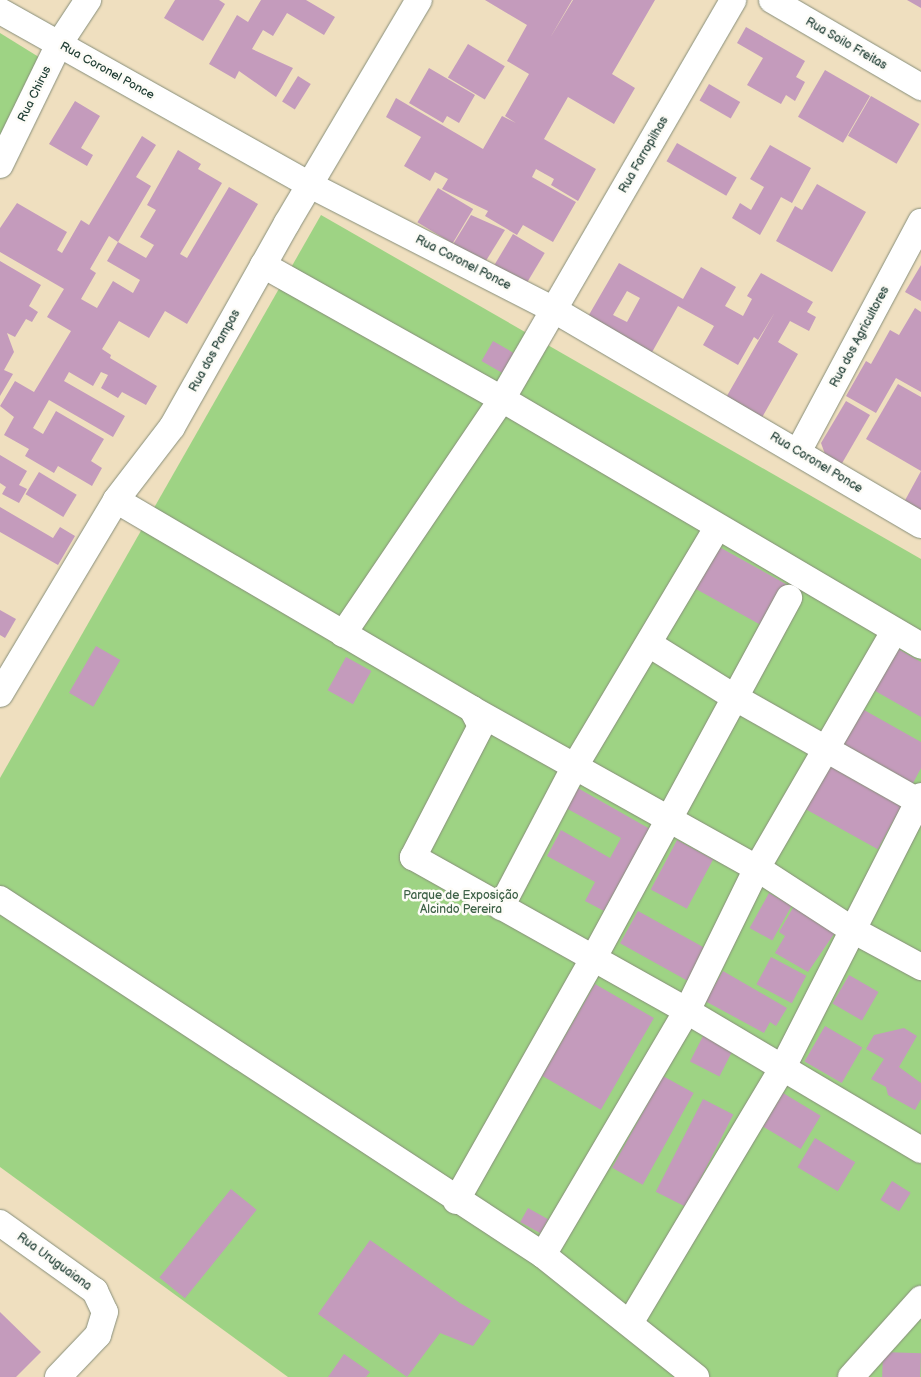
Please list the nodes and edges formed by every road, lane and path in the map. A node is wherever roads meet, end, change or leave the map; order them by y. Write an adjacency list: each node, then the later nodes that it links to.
1 (88, 0): 6 (street, Rua Chirus)
2 (420, 0): 9 (street, Rua dos Pampas)
3 (733, 0): 12 (street, Rua Farropilhas)
4 (772, 0): 7 (street, Rua Soilo Freitas)
5 (1, 12): 6 (street, Rua Coronel Ponce)
6 (59, 44): 8 (street, Rua Chirus); 9 (street, Rua Coronel Ponce)
7 (921, 87)
8 (0, 165)
9 (310, 185): 11 (street, Rua dos Pampas); 12 (street, Rua Coronel Ponce)
10 (921, 222): 14 (street, Rua dos Agricultores)
11 (263, 265): 13 (street); 15 (street, Rua dos Pampas)
12 (556, 311): 13 (street, Rua Farropilhas); 14 (street, Rua Coronel Ponce)
13 (502, 399): 17 (street); 20 (street, Rua Farropilhas)
14 (798, 452): 16 (street, Rua Coronel Ponce)
15 (116, 500): 20 (street); 23 (street, Rua dos Pampas)
16 (921, 525)
17 (717, 528): 19 (street); 21 (street)
18 (789, 598): 24 (street)
19 (894, 632): 22 (street); 26 (street)
20 (343, 634): 25 (street)
21 (650, 644): 24 (street); 27 (street)
22 (921, 646)
23 (0, 694)
24 (734, 697): 26 (street); 29 (street)
25 (472, 709): 27 (street); 32 (street)
26 (824, 749): 28 (street); 30 (street)
27 (575, 766): 29 (street); 32 (street)
28 (920, 800): 33 (street)
29 (668, 818): 30 (street); 34 (street)
30 (756, 868): 33 (street); 36 (street)
31 (0, 899): 39 (street)
32 (501, 907): 34 (street)
33 (852, 929): 35 (street); 37 (street)
34 (593, 959): 36 (street); 39 (street)
35 (921, 967)
36 (687, 1011): 37 (street); 41 (street)
37 (784, 1066): 38 (street); 43 (street)
38 (921, 1150)
39 (456, 1201): 41 (street)
40 (0, 1223): 44 (street, Rua Uruguaiana)
41 (543, 1255): 43 (street)
42 (921, 1299): 46 (street)
43 (630, 1323): 45 (street)
44 (58, 1377)
45 (696, 1377)
46 (850, 1377)

